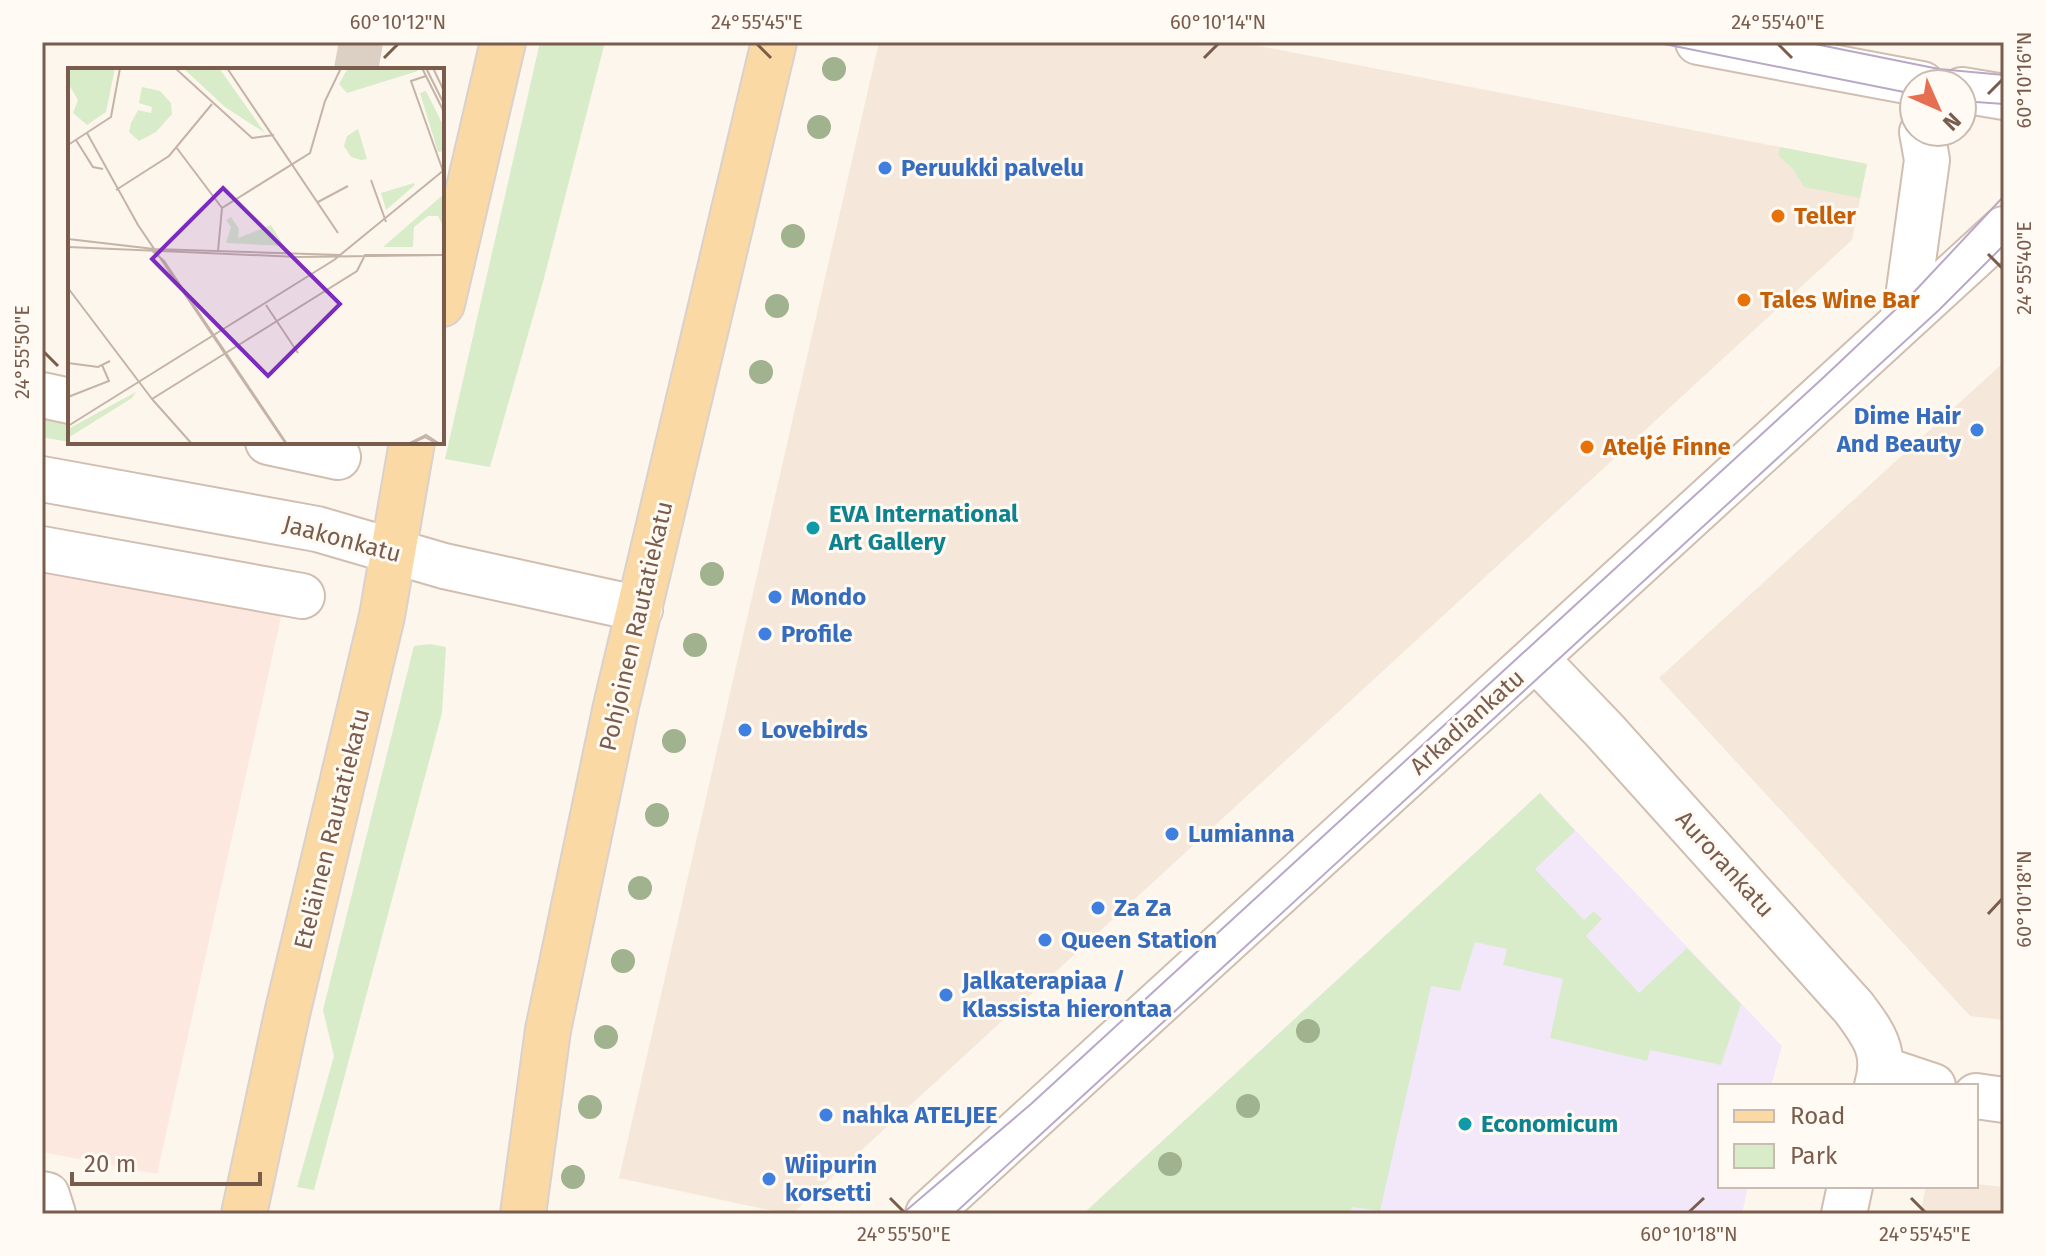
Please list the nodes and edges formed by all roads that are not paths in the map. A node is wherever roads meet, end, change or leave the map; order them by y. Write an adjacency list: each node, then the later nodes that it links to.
1 (503, 42): 9 (main road)
2 (774, 42): 20 (main road, Pohjoinen Rautatiekatu)
3 (1698, 42): 4 (street)
4 (1898, 80)
5 (1978, 93): 6 (street)
6 (2004, 97)
7 (1925, 148): 10 (street)
8 (2004, 229): 10 (street, Arkadiankatu)
9 (444, 295)
10 (1905, 319): 21 (street, Arkadiankatu)
11 (42, 395): 12 (street)
12 (68, 401)
13 (277, 444): 15 (street)
14 (412, 444): 18 (main road, Eteläinen Rautatiekatu)
15 (338, 457)
16 (42, 479): 18 (street, Jaakonkatu)
17 (42, 549): 19 (street)
18 (391, 553): 20 (street, Jaakonkatu); 29 (main road, Eteläinen Rautatiekatu)
19 (302, 596)
20 (640, 609): 30 (main road, Pohjoinen Rautatiekatu)
21 (1536, 659): 22 (street, Aurorankatu); 31 (street, Arkadiankatu)
22 (1879, 1078): 23 (street)
23 (1920, 1084)
24 (1978, 1096): 25 (street)
25 (2004, 1100)
26 (1850, 1188): 32 (street)
27 (42, 1194): 28 (street)
28 (53, 1214)
29 (244, 1214)
30 (523, 1214)
31 (928, 1214)
32 (1844, 1214)

